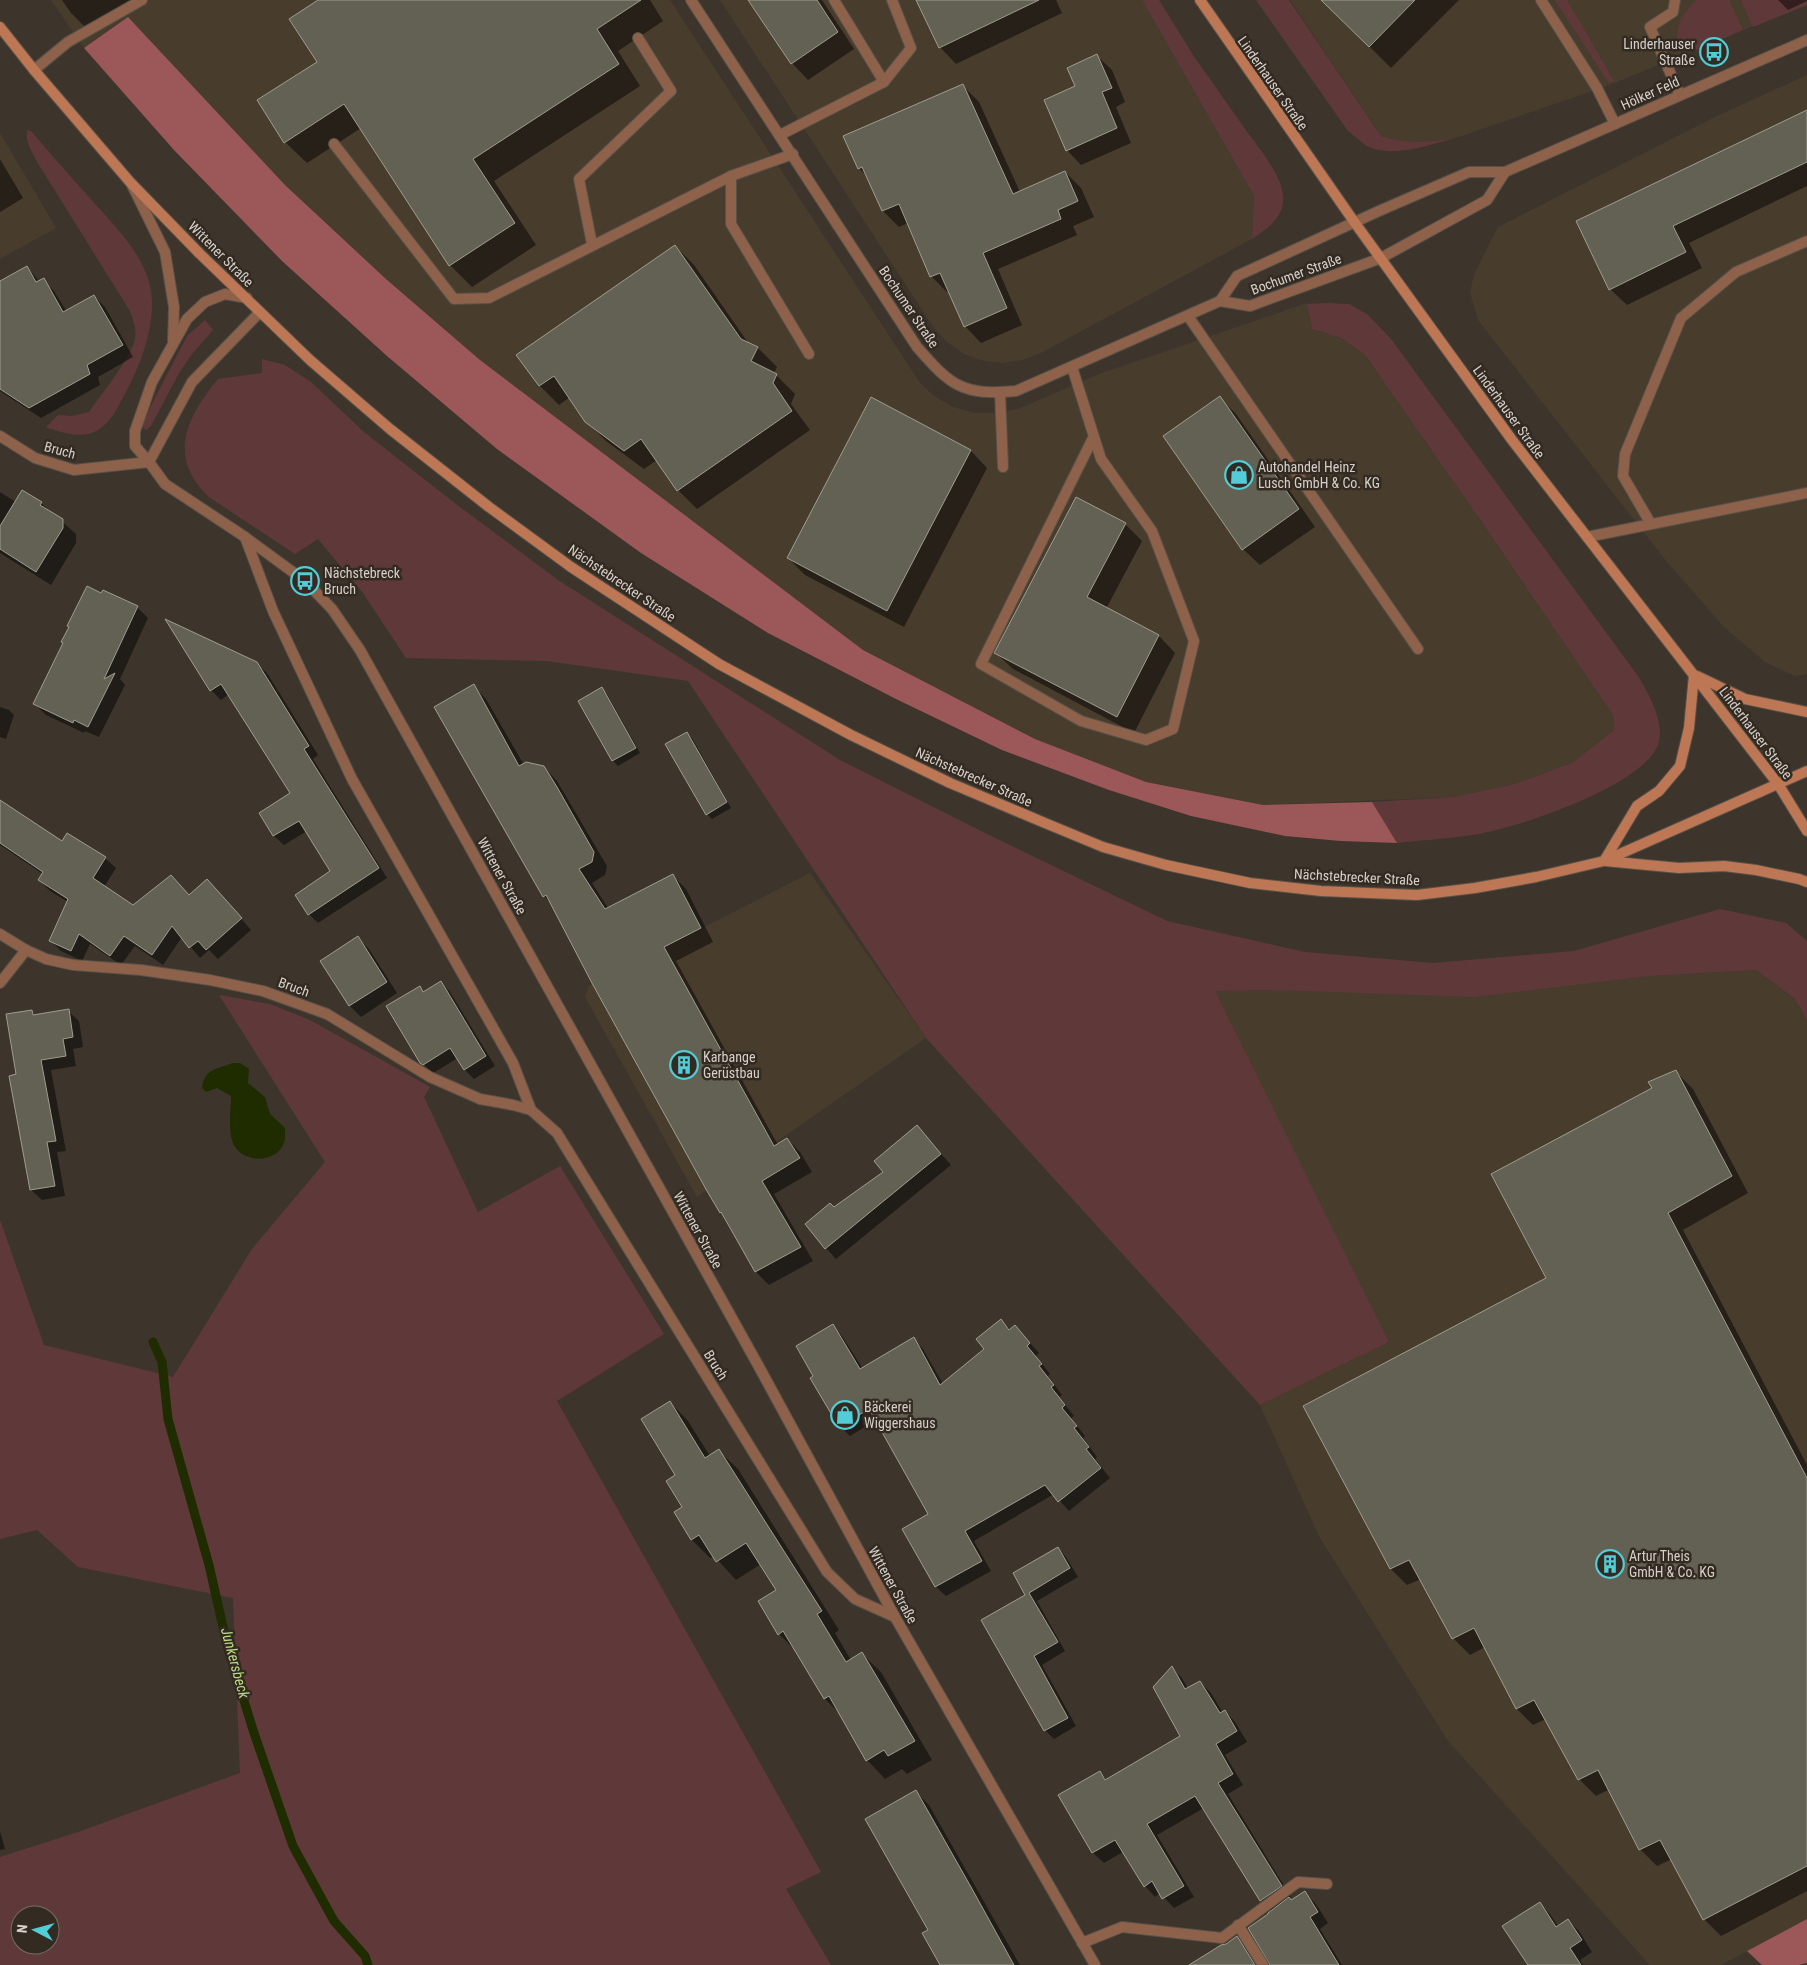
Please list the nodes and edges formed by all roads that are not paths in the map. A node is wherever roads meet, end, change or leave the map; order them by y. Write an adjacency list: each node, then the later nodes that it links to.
1 (142, 0): 11 (street)
2 (691, 0): 15 (street, Bochumer Straße)
3 (834, 0): 12 (street)
4 (892, 0): 12 (street)
5 (1200, 0): 21 (main road, Linderhauser Straße)
6 (1541, 0): 14 (street)
7 (1675, 0): 13 (street)
8 (0, 27): 11 (main road, Wittener Straße)
9 (638, 38): 23 (street)
10 (1807, 40): 13 (street, Hölker Feld)
11 (34, 70): 20 (main road, Wittener Straße)
12 (884, 82): 15 (street)
13 (1680, 95): 14 (street, Hölker Feld)
14 (1615, 124): 18 (street, Hölker Feld)
15 (780, 135): 17 (street, Bochumer Straße)
16 (334, 144): 23 (street)
17 (793, 154): 19 (street); 32 (street, Bochumer Straße)
18 (1505, 172): 21 (street, Hölker Feld); 24 (street)
19 (731, 176): 23 (street); 30 (street)
20 (130, 182): 25 (main road, Wittener Straße); 29 (street, Wittener Straße)
21 (1355, 223): 24 (main road, Linderhauser Straße); 26 (street, Bochumer Straße)
22 (1807, 241): 38 (street)
23 (592, 244)
24 (1380, 258): 26 (street, Bochumer Straße); 40 (main road, Linderhauser Straße)
25 (247, 298): 27 (main road, Nächstebrecker Straße); 29 (street, Wittener Straße)
26 (1220, 301): 28 (street, Bochumer Straße)
27 (260, 312): 35 (street); 47 (main road, Nächstebrecker Straße)
28 (1188, 316): 31 (street, Bochumer Straße); 41 (street)
29 (173, 346): 35 (street, Wittener Straße)
30 (810, 354)
31 (1072, 367): 32 (street, Bochumer Straße); 34 (street)
32 (1000, 392): 36 (street)
33 (0, 436): 35 (street, Bruch)
34 (1094, 436): 34 (street)
35 (149, 462): 39 (street, Wittener Straße)
36 (1003, 467)
37 (1807, 493): 38 (street)
38 (1651, 524): 40 (street)
39 (245, 537): 52 (street, Bruch); 53 (street, Wittener Straße)
40 (1587, 537): 42 (main road, Linderhauser Straße)
41 (1418, 649)
42 (1694, 675): 43 (main road); 45 (main road, Linderhauser Straße); 47 (main road)
43 (1807, 712)
44 (1807, 771): 45 (main road, Nächstebrecker Straße)
45 (1778, 784): 46 (main road, Linderhauser Straße); 47 (main road, Nächstebrecker Straße)
46 (1807, 831)
47 (1604, 860): 48 (main road)
48 (1807, 882)
49 (0, 934): 50 (street, Bruch)
50 (26, 950): 51 (street); 52 (street, Bruch)
51 (0, 983)
52 (531, 1110): 53 (street, Bruch)
53 (894, 1617): 56 (street, Wittener Straße)
54 (1327, 1884): 55 (street)
55 (1238, 1925): 56 (street); 58 (street)
56 (1082, 1943): 57 (street, Wittener Straße)
57 (1095, 1965)
58 (1264, 1965)

